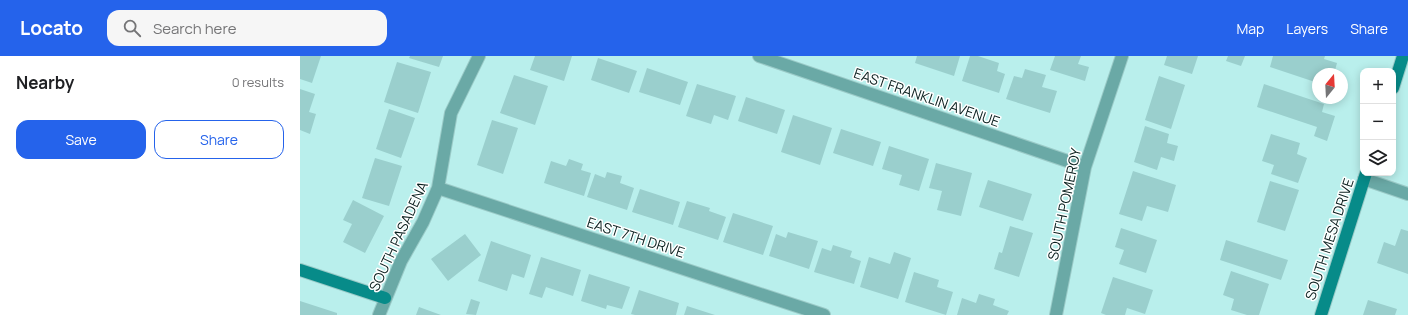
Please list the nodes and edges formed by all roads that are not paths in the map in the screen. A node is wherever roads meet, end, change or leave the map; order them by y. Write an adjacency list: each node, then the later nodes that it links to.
1 (479, 56): 8 (street, SOUTH PASADENA)
2 (759, 56): 6 (street, EAST FRANKLIN AVENUE)
3 (1122, 56): 6 (street, SOUTH POMEROY)
4 (1403, 56): 5 (main road)
5 (1396, 78)
6 (1085, 167): 14 (street, SOUTH POMEROY)
7 (1365, 176): 9 (street); 15 (main road, SOUTH MESA DRIVE)
8 (438, 188): 11 (street, SOUTH PASADENA); 13 (street, EAST 7TH DRIVE)
9 (1408, 194)
10 (300, 270): 11 (main road)
11 (385, 298): 12 (street, SOUTH PASADENA)
12 (379, 315)
13 (824, 315)
14 (1056, 315)
15 (1321, 315)

